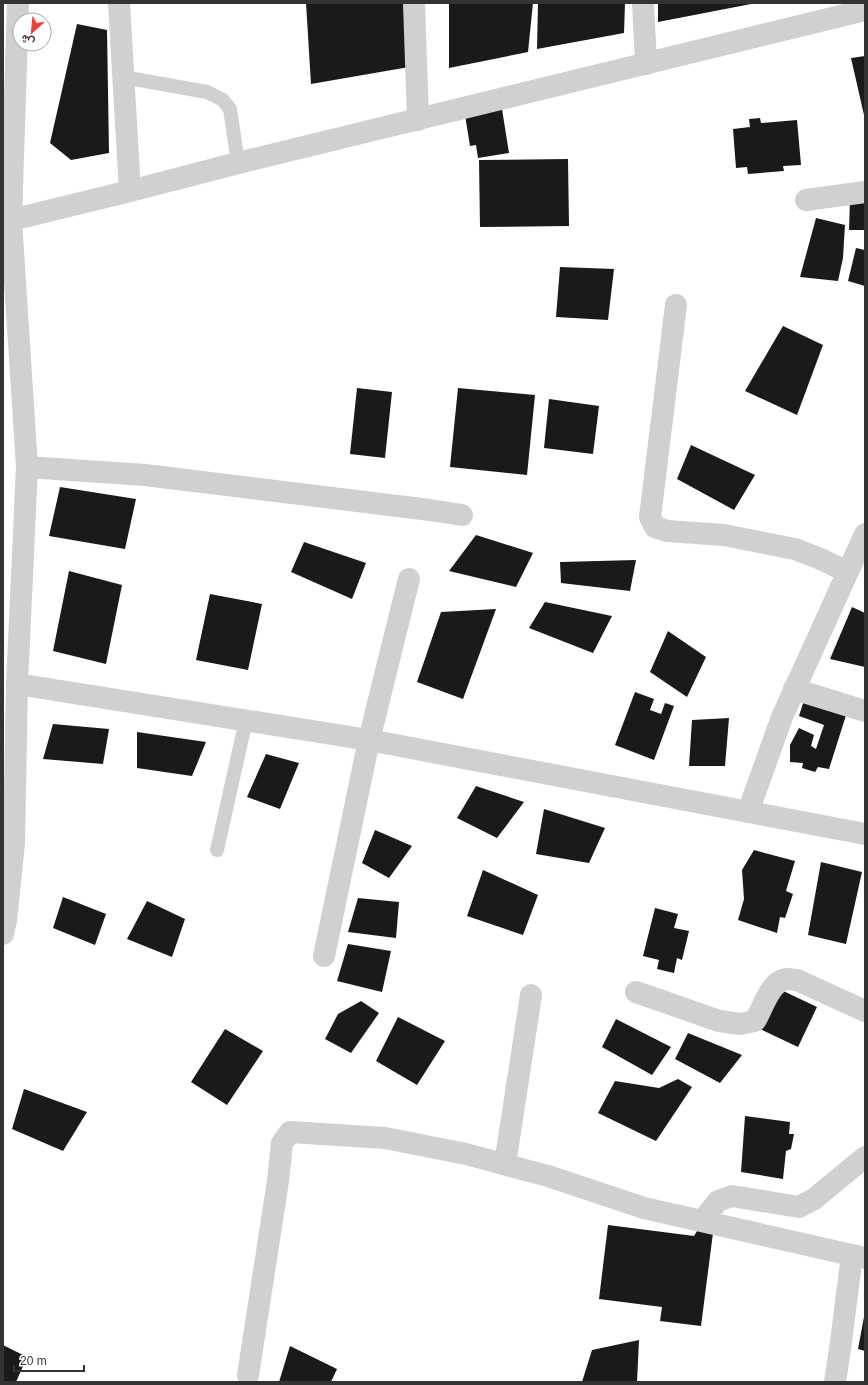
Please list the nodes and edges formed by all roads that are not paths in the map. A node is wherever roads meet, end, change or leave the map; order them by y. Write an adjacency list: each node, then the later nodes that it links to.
1 (18, 3): 6 (street)
2 (118, 3): 8 (street)
3 (414, 3): 9 (street)
4 (643, 3): 7 (street)
5 (865, 10): 7 (street)
6 (10, 37): 14 (street)
7 (646, 64): 9 (street)
8 (123, 78): 10 (lane); 11 (street)
9 (418, 120): 10 (street)
10 (238, 163): 11 (street)
11 (130, 191): 14 (street)
12 (865, 192): 13 (street)
13 (806, 200)
14 (7, 221): 16 (street)
15 (676, 305): 19 (street)
16 (26, 467): 17 (street); 21 (street)
17 (462, 515)
18 (865, 534): 19 (street)
19 (847, 572): 22 (street)
20 (409, 579): 25 (street)
21 (17, 684): 24 (street); 28 (street)
22 (794, 689): 23 (street); 26 (street)
23 (865, 711)
24 (246, 720): 25 (street); 29 (lane)
25 (369, 740): 26 (street); 31 (street)
26 (748, 812): 27 (street)
27 (865, 834)
28 (8, 842): 30 (street)
29 (217, 850)
30 (3, 934)
31 (324, 956)
32 (636, 992): 34 (street)
33 (531, 995): 36 (street)
34 (865, 1011)
35 (865, 1157): 37 (street)
36 (505, 1164): 37 (street); 39 (street)
37 (703, 1220): 38 (street)
38 (858, 1256): 40 (street)
39 (248, 1375)
40 (835, 1382)

